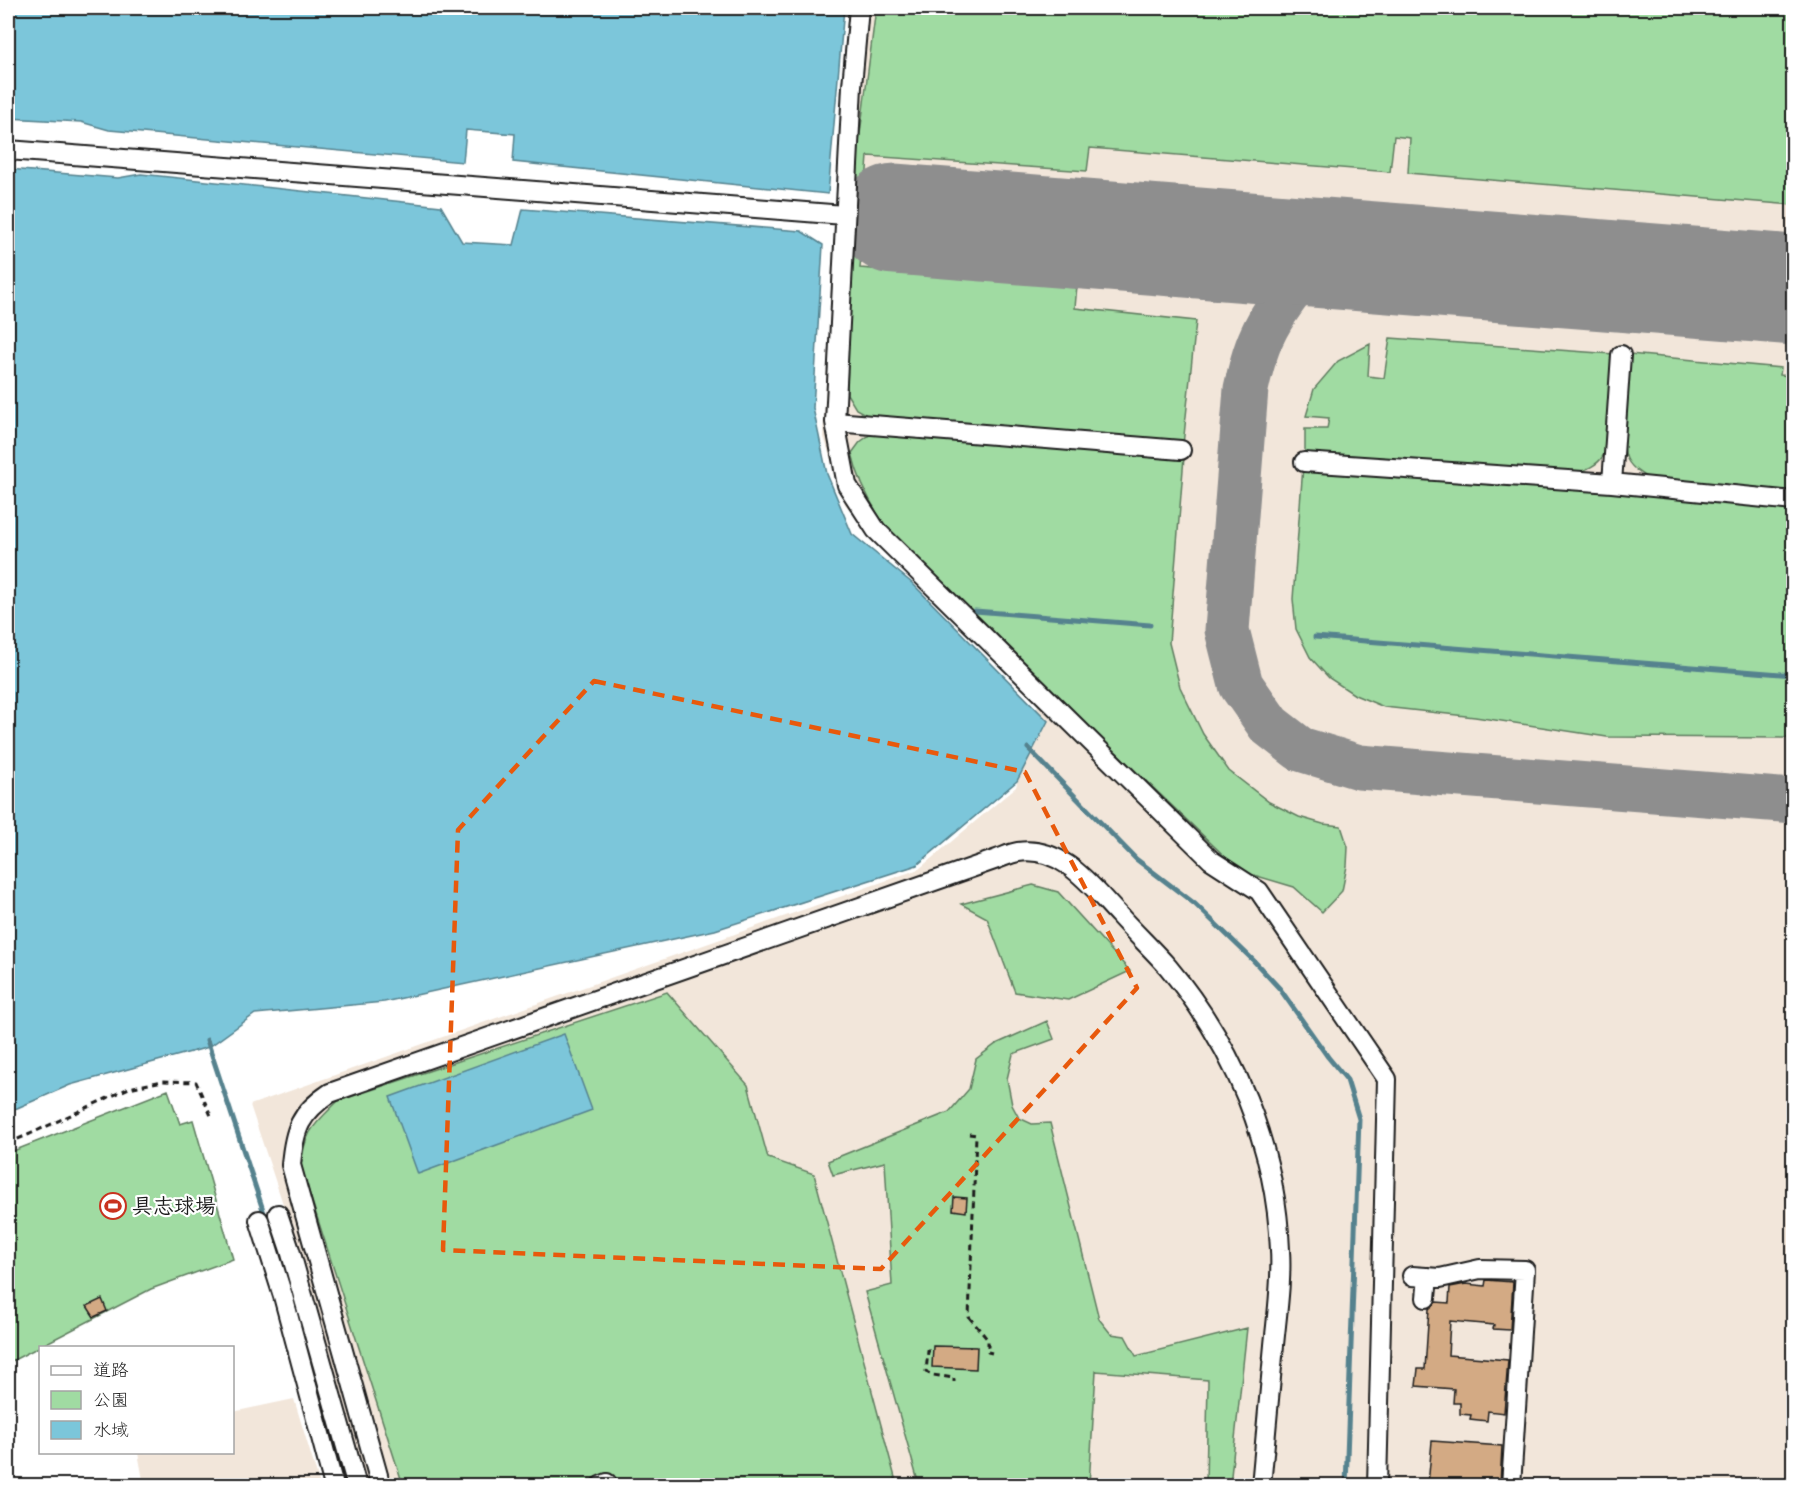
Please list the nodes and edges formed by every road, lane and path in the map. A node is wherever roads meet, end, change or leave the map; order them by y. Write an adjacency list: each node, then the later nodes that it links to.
1 (859, 8): 3 (street)
2 (8, 150): 3 (street)
3 (844, 215): 5 (street)
4 (1621, 355): 8 (street)
5 (834, 422): 6 (street); 25 (street)
6 (1181, 450)
7 (1304, 462): 8 (street)
8 (1612, 483): 9 (street)
9 (1794, 501)
10 (212, 1118): 12 (path)
11 (969, 1134): 17 (path)
12 (8, 1143)
13 (278, 1214): 20 (street)
14 (258, 1220): 19 (street)
15 (1426, 1298): 26 (street)
16 (930, 1351): 18 (path)
17 (992, 1353)
18 (954, 1382)
19 (334, 1485)
20 (357, 1485)
21 (381, 1485): 24 (street)
22 (600, 1485): 23 (street)
23 (608, 1485)
24 (1261, 1485)
25 (1377, 1485)
26 (1510, 1485)

